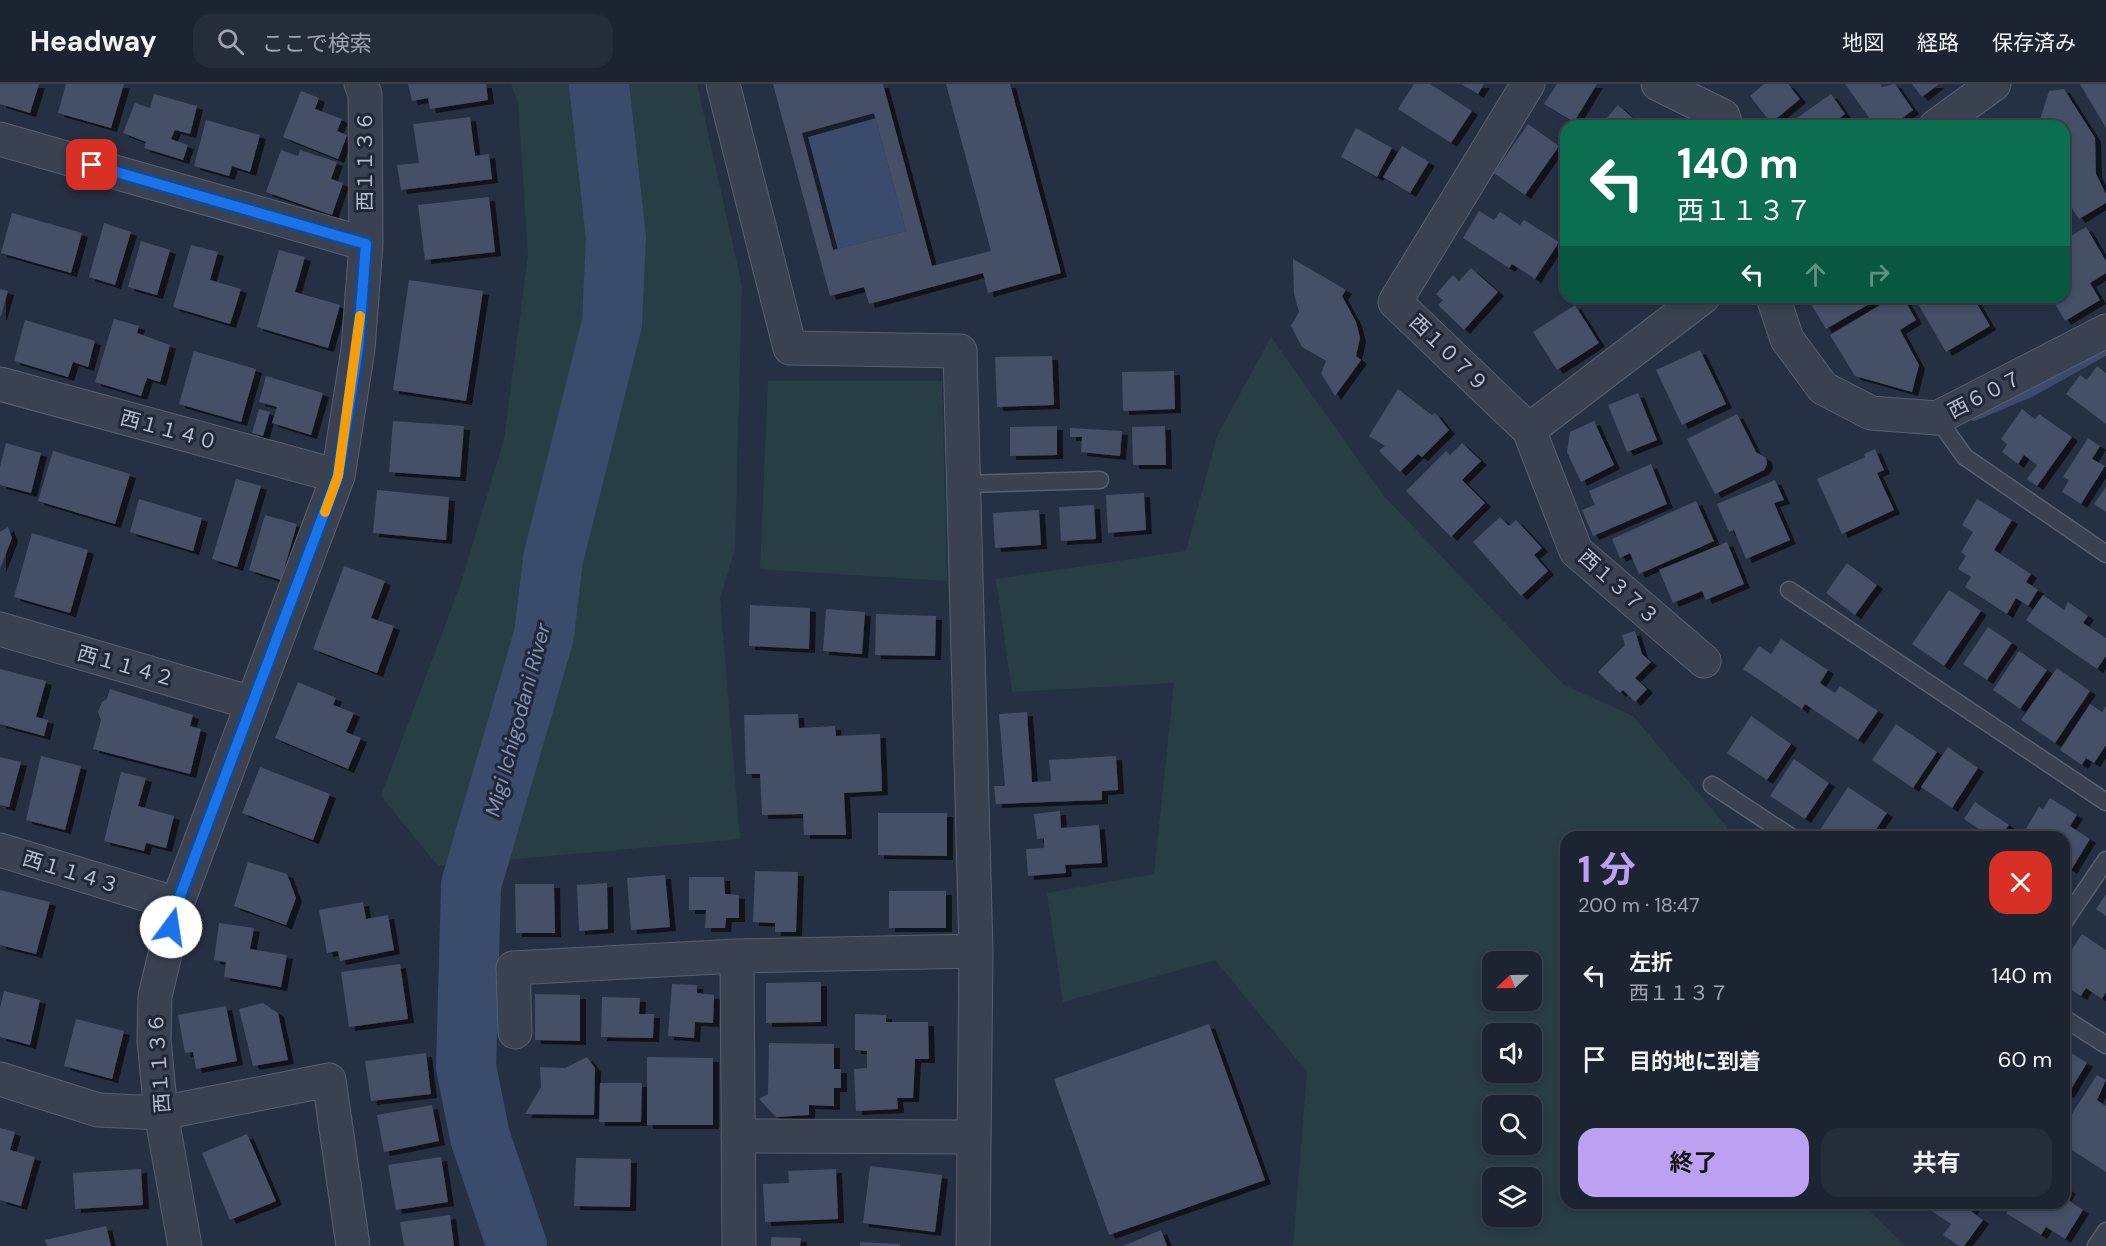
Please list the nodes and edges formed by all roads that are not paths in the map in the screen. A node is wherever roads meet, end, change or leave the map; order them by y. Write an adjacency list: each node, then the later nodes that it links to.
1 (361, 84): 9 (street, 西１１３６)
2 (723, 84): 18 (street)
3 (1528, 84): 15 (street, 西１０７９)
4 (1658, 84): 6 (street)
5 (1994, 84): 7 (street)
6 (1724, 120)
7 (1944, 120)
8 (0, 139): 9 (street)
9 (366, 244): 16 (street, 西１１３６)
10 (1695, 303): 15 (street)
11 (1775, 303): 14 (street, 西６０７)
12 (2106, 331): 14 (street, 西６０７)
13 (0, 384): 16 (street, 西１１４０)
14 (1937, 418): 19 (lane)
15 (1529, 430): 22 (street, 西１３７３)
16 (338, 476): 23 (street, 西１１３６)
17 (1100, 480): 18 (lane)
18 (963, 484): 31 (street)
19 (2106, 554)
20 (1789, 590): 25 (lane)
21 (0, 629): 23 (street, 西１１４２)
22 (1704, 661)
23 (252, 703): 29 (street, 西１１３６)
24 (1712, 785): 26 (lane)
25 (2106, 802)
26 (1782, 831)
27 (0, 850): 29 (street, 西１１４３)
28 (2106, 860): 30 (lane)
29 (177, 904): 37 (street, 西１１３６)
30 (2070, 913)
31 (976, 951): 32 (street); 39 (street)
32 (737, 956): 34 (street); 38 (street)
33 (2070, 1022): 35 (lane)
34 (515, 1032)
35 (2106, 1045)
36 (0, 1078): 37 (street)
37 (161, 1113): 41 (street, 西１１３６); 42 (street)
38 (738, 1136): 39 (street); 43 (street)
39 (974, 1137): 44 (street)
40 (2106, 1231): 45 (lane)
41 (185, 1246)
42 (353, 1246)
43 (739, 1246)
44 (973, 1246)
45 (2096, 1246)

